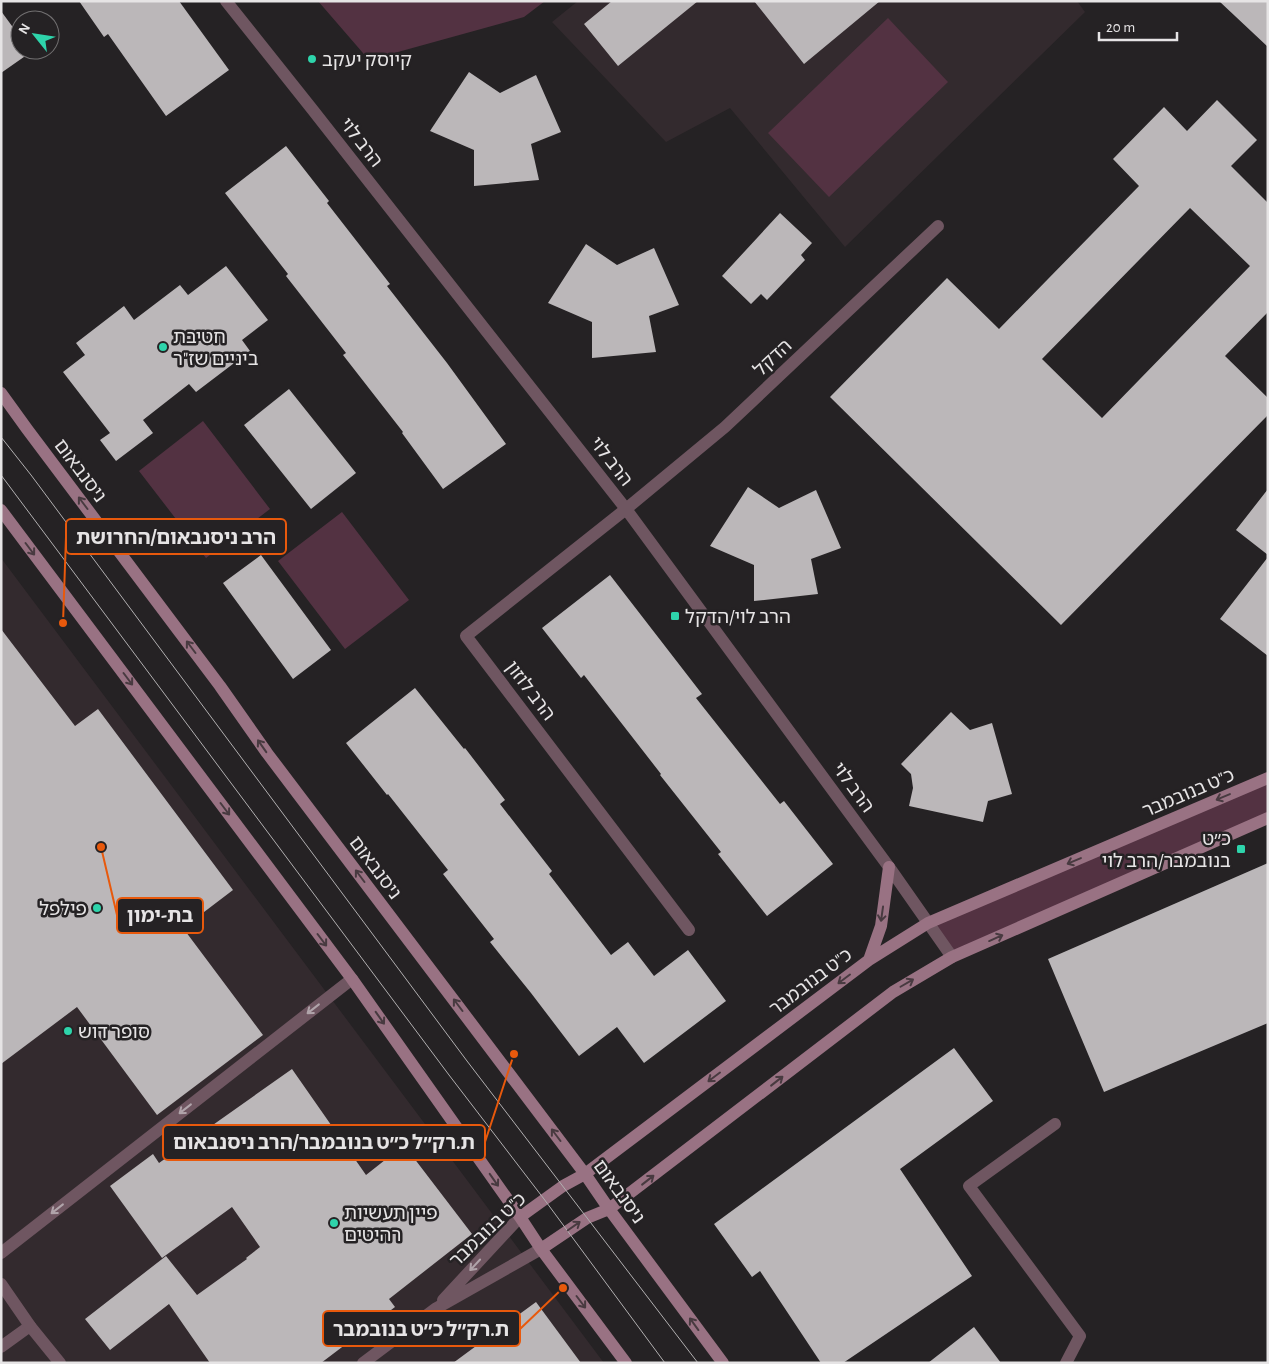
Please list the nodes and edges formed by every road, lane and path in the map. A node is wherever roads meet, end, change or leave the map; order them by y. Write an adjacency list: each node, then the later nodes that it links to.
1 (226, 1): 4 (street, הרב לוי)
2 (938, 226): 4 (street, הדקל)
3 (2, 396): 15 (main road, ניסנבאום, one-way to 3)
4 (626, 509): 8 (street, הרב לוי); 10 (street, הרב לוזון)
5 (1, 510): 13 (main road, one-way to 13)
6 (1268, 778): 9 (main road, כ"ט בנובמבר, one-way to 9)
7 (1268, 818): 11 (main road, כ"ט בנובמבר, one-way to 7)
8 (889, 867): 9 (street, הרב לוי); 12 (main road, one-way to 12)
9 (928, 923): 11 (street, הרב לוי); 12 (main road, כ"ט בנובמבר)
10 (689, 930)
11 (952, 957): 16 (main road, כ"ט בנובמבר, one-way to 11)
12 (869, 960): 15 (main road, כ"ט בנובמבר, one-way to 15)
13 (352, 979): 17 (main road, one-way to 17); 19 (street, one-way to 19)
14 (1055, 1124): 28 (street)
15 (585, 1174): 16 (main road, ניסנבאום); 17 (main road, כ"ט בנובמבר)
16 (609, 1209): 18 (main road, כ"ט בנובמבר, one-way to 16); 27 (main road, ניסנבאום, one-way to 16)
17 (520, 1217): 18 (main road); 21 (street, כ"ט בנובמבר, one-way to 21)
18 (542, 1249): 21 (street, כ"ט בנובמבר); 26 (main road, one-way to 26)
19 (1, 1252)
20 (1, 1284): 22 (street)
21 (435, 1309): 25 (street, כ"ט בנובמבר)
22 (30, 1326): 23 (street); 24 (street)
23 (1, 1347)
24 (60, 1363)
25 (363, 1363)
26 (626, 1363)
27 (723, 1363)
28 (1066, 1363)

